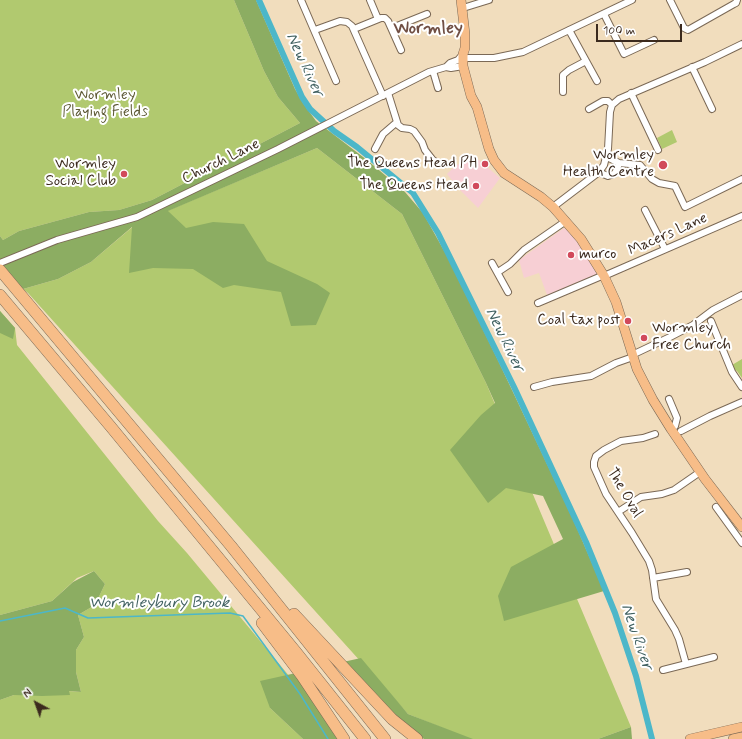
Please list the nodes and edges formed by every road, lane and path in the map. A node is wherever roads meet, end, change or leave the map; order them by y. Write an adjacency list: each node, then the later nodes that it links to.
1 (301, 0): 13 (street)
2 (370, 0): 10 (street)
3 (489, 0): 7 (street)
4 (632, 0): 9 (street)
5 (670, 0): 6 (street)
6 (736, 0)
7 (462, 4): 18 (main road)
8 (427, 14): 11 (street)
9 (604, 14): 14 (street); 15 (street)
10 (378, 19): 11 (street); 12 (street)
11 (392, 28): 17 (street)
12 (354, 29): 13 (street); 29 (street)
13 (315, 30): 24 (street)
14 (569, 30): 18 (street); 19 (street)
15 (654, 40)
16 (742, 44): 22 (street)
17 (401, 50)
18 (465, 53): 20 (main road); 21 (street, Church Lane); 31 (main road)
19 (586, 60): 25 (street); 27 (street)
20 (463, 66): 21 (street, Church Lane); 31 (main road)
21 (446, 67): 23 (street, Church Lane)
22 (692, 67): 28 (street); 33 (street)
23 (433, 71): 26 (street); 29 (street, Church Lane)
24 (336, 81)
25 (597, 81)
26 (438, 88)
27 (562, 92)
28 (631, 93): 30 (street); 36 (street)
29 (385, 94): 34 (street); 47 (street, Church Lane)
30 (612, 105): 32 (street); 37 (street)
31 (477, 107): 42 (main road)
32 (589, 109)
33 (712, 109)
34 (397, 122): 35 (street); 38 (street)
35 (375, 149)
36 (658, 150)
37 (607, 157): 39 (street); 40 (street)
38 (437, 163)
39 (619, 163): 40 (street); 41 (street)
40 (599, 172): 42 (street)
41 (742, 179)
42 (553, 207): 45 (main road)
43 (645, 210): 46 (street)
44 (742, 216): 46 (street, Macers Lane)
45 (566, 221): 50 (street); 51 (main road)
46 (665, 249): 51 (street, Macers Lane)
47 (0, 263)
48 (492, 263): 50 (street)
49 (0, 270): 73 (highway)
50 (498, 272): 52 (street)
51 (604, 276): 55 (street, Macers Lane); 57 (main road)
52 (508, 292)
53 (0, 295): 70 (highway)
54 (742, 295): 57 (street)
55 (538, 303)
56 (711, 321): 59 (street)
57 (633, 356): 58 (street); 62 (main road)
58 (534, 387)
59 (742, 387)
60 (668, 399): 62 (street)
61 (742, 402): 63 (street)
62 (671, 429): 65 (main road)
63 (681, 431)
64 (655, 434): 67 (street, The Oval)
65 (700, 472): 67 (street); 68 (main road)
66 (716, 507): 69 (street)
67 (618, 512): 72 (street, The Oval)
68 (742, 527)
69 (742, 543)
70 (218, 558): 79 (highway); 80 (highway)
71 (687, 572): 72 (street)
72 (653, 578): 75 (street, The Oval)
73 (273, 598): 81 (highway); 82 (highway)
74 (714, 657): 75 (street)
75 (686, 664): 76 (street)
76 (663, 670)
77 (742, 727): 83 (main road)
78 (742, 737): 84 (main road)
79 (344, 739)
80 (365, 739)
81 (385, 739)
82 (417, 739)
83 (690, 739)
84 (733, 739)

